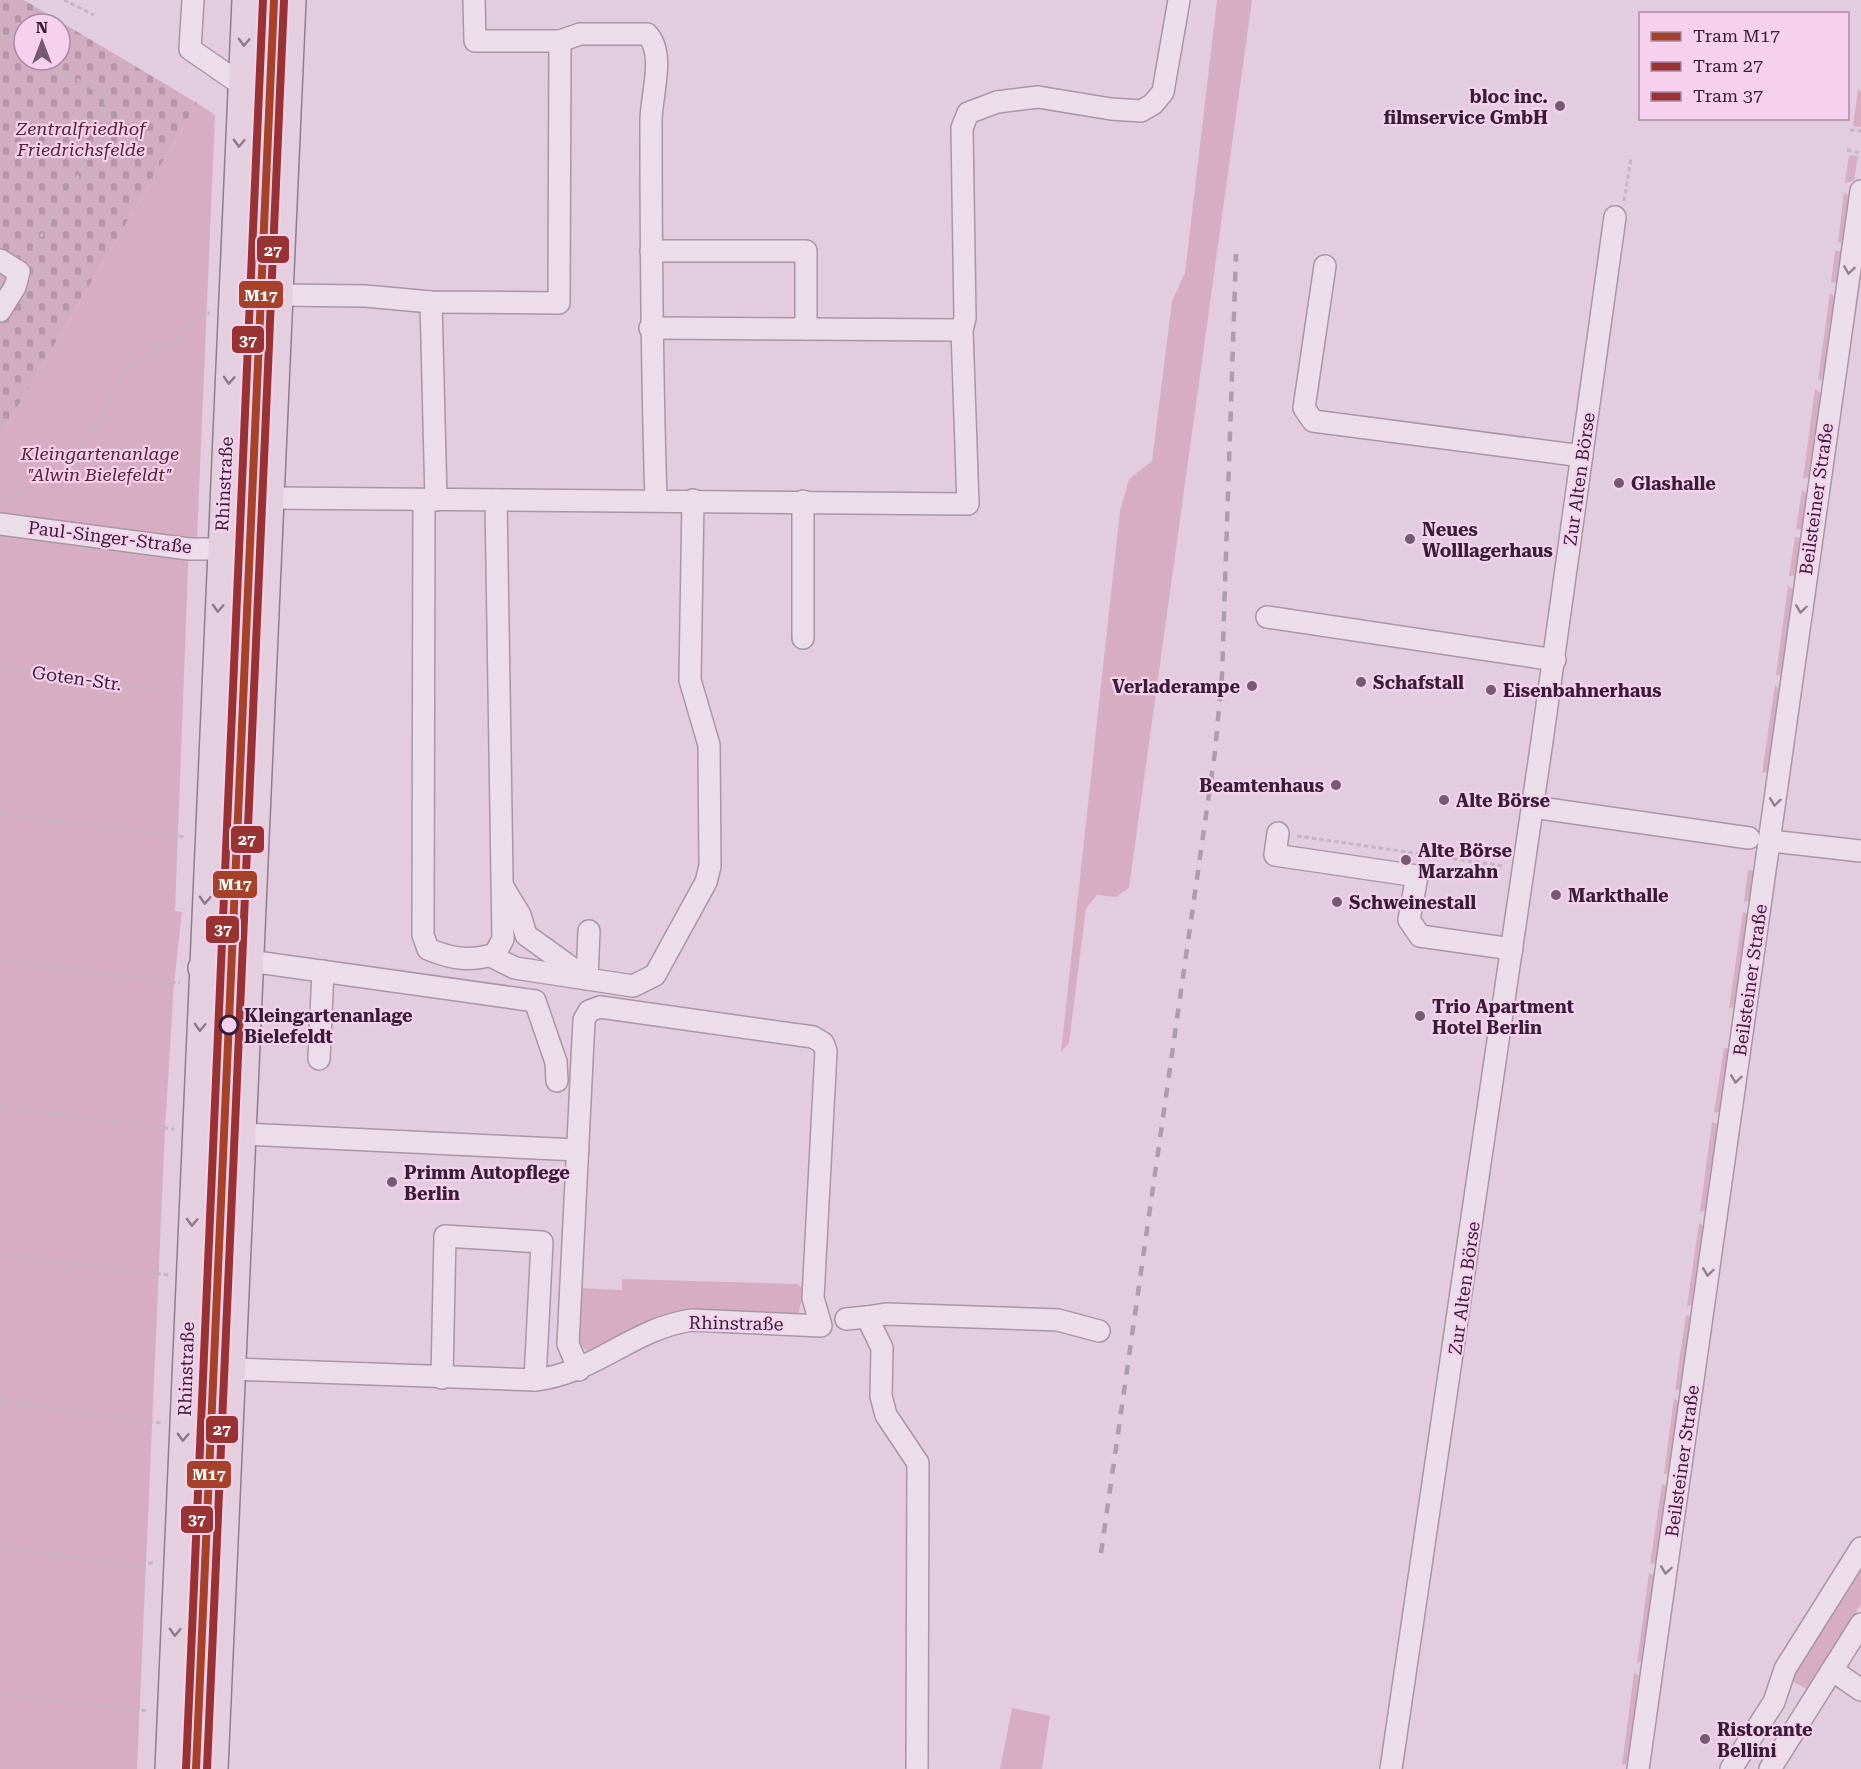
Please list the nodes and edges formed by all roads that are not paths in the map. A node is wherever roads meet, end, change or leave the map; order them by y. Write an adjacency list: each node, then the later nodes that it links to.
1 (193, 0): 7 (street)
2 (246, 0): 7 (main road, Rhinstraße, one-way to 7)
3 (292, 0): 13 (main road)
4 (474, 0): 6 (street)
5 (1179, 0): 18 (street)
6 (560, 41): 10 (street); 14 (street)
7 (242, 85): 27 (main road, Rhinstraße, one-way to 27)
8 (1861, 191): 34 (street, Beilsteiner Straße, one-way to 34)
9 (1615, 217): 19 (street, Zur Alten Börse)
10 (651, 251): 16 (street); 17 (street)
11 (0, 260): 15 (street)
12 (1325, 266): 19 (street)
13 (279, 295): 14 (street); 20 (main road)
14 (431, 302): 21 (street)
15 (0, 312)
16 (650, 328): 17 (street); 23 (street)
17 (806, 329): 18 (street)
18 (962, 330): 25 (street)
19 (1582, 456): 30 (street, Zur Alten Börse)
20 (271, 498): 21 (street); 40 (main road)
21 (430, 500): 22 (street); 39 (street)
22 (496, 500): 23 (street); 36 (street)
23 (656, 500): 24 (street)
24 (693, 500): 25 (street); 43 (street)
25 (803, 501): 29 (street)
26 (0, 524): 27 (street, Paul-Singer-Straße)
27 (221, 549): 42 (main road, Rhinstraße, one-way to 42)
28 (1266, 617): 30 (street)
29 (803, 638)
30 (1555, 660): 31 (street, Zur Alten Börse)
31 (1533, 807): 33 (street); 38 (street, Zur Alten Börse)
32 (1278, 833): 38 (street)
33 (1749, 838)
34 (1771, 841): 35 (street); 65 (street, Beilsteiner Straße, one-way to 65)
35 (1861, 851)
36 (502, 886): 39 (street); 43 (street)
37 (589, 931): 43 (street)
38 (1512, 949): 64 (street, Zur Alten Börse)
39 (491, 956): 43 (street)
40 (249, 965): 41 (street); 42 (main road); 46 (main road)
41 (323, 971): 44 (street); 45 (street)
42 (191, 976): 61 (main road, Rhinstraße, one-way to 61)
43 (588, 979)
44 (319, 1059)
45 (557, 1081)
46 (242, 1134): 47 (street); 51 (main road)
47 (578, 1150): 52 (street); 52 (street, Rhinstraße)
48 (867, 1317): 49 (street); 50 (street); 63 (street)
49 (846, 1319)
50 (1099, 1331)
51 (232, 1369): 53 (street, Rhinstraße); 62 (main road)
52 (579, 1370): 54 (street, Rhinstraße)
53 (442, 1378): 54 (street, Rhinstraße); 54 (street)
54 (535, 1380)
55 (1861, 1548): 59 (street)
56 (1861, 1624): 57 (street)
57 (1832, 1670): 58 (street); 60 (street)
58 (1861, 1690)
59 (1774, 1702): 60 (street); 66 (street)
60 (1800, 1720): 67 (street)
61 (169, 1769)
62 (214, 1769)
63 (917, 1769)
64 (1391, 1769)
65 (1638, 1769)
66 (1731, 1769)
67 (1770, 1769)

